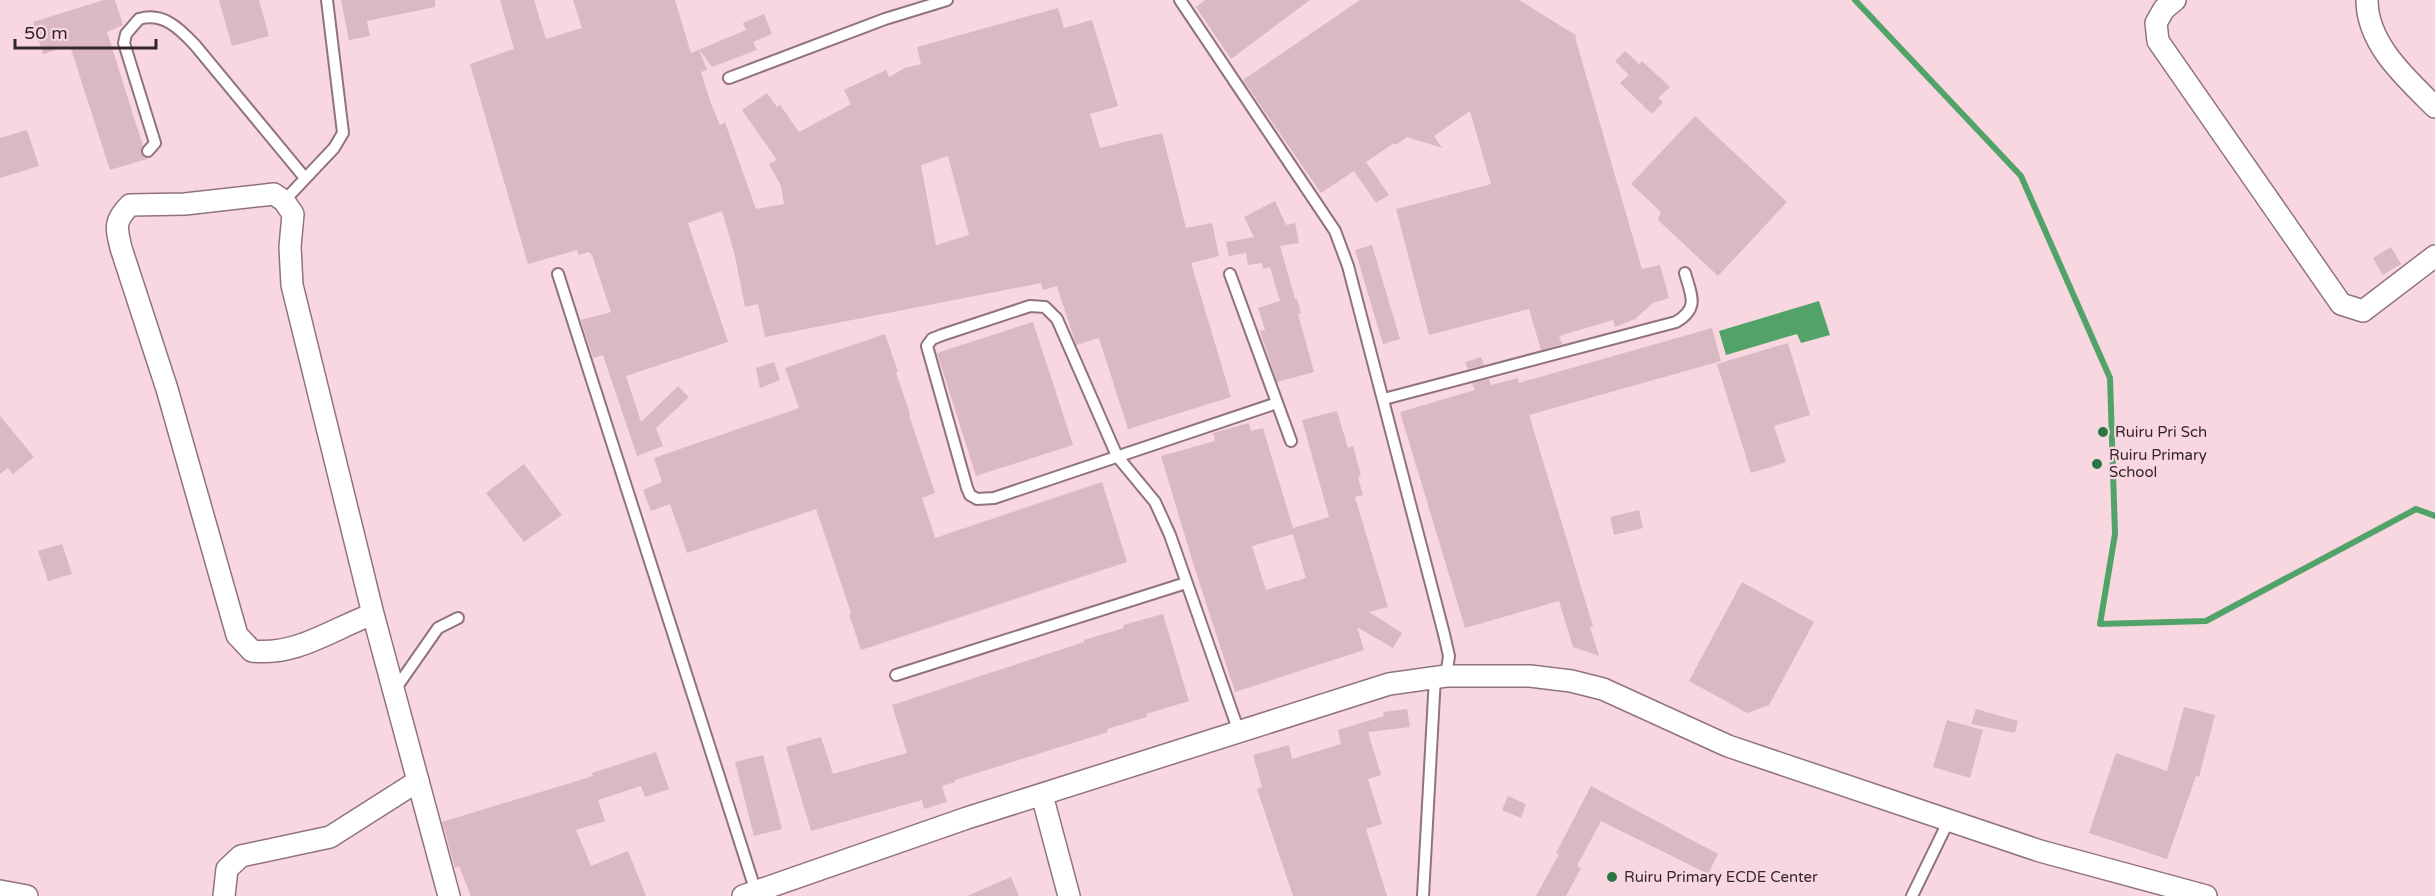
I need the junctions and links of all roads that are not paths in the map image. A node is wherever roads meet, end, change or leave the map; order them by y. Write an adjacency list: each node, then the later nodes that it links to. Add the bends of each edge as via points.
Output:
1 (327, 0): 9 (lane, via 343,133)
2 (947, 0): 6 (lane)
3 (1180, 0): 15 (lane, via 1335,231)
4 (2175, 0): 11 (street, via 2156,23 2158,41 2341,304 2362,311)
5 (2367, 0): 7 (street, via 2378,43)
6 (729, 78)
7 (2435, 107)
8 (148, 151): 9 (lane, via 155,143 124,43 138,19 154,17 177,27 195,45)
9 (306, 178): 10 (lane)
10 (284, 201): 20 (street, via 293,214 292,285); 20 (street, via 274,194 263,194 212,202 130,205 119,215 116,227 237,635 252,651 270,653 306,643)
11 (2435, 256)
12 (1685, 273): 15 (lane, via 1693,302 1687,315 1676,322)
13 (558, 274): 30 (lane)
14 (1230, 274): 16 (lane)
15 (1384, 399): 23 (lane, via 1449,656)
16 (1276, 403): 17 (lane); 18 (lane)
17 (1291, 441)
18 (1117, 456): 18 (lane, via 1002,495 976,499 967,488 927,346 942,335 1030,306 1045,307 1057,319); 19 (lane, via 1155,502)
19 (1186, 583): 22 (lane); 25 (lane)
20 (373, 614): 24 (street)
21 (458, 618): 24 (lane, via 438,628)
22 (896, 675)
23 (1440, 676): 25 (street, via 1389,684); 28 (street, via 1530,676 1603,689 1728,746); 35 (lane)
24 (393, 691): 26 (street)
25 (1239, 732): 27 (street)
26 (418, 781): 32 (street, via 330,837 241,856 227,869); 33 (street)
27 (1042, 795): 30 (street); 34 (street)
28 (1948, 820): 36 (lane); 37 (street, via 2040,851)
29 (0, 891): 31 (street)
30 (750, 894)
31 (27, 896)
32 (224, 896)
33 (449, 896)
34 (1070, 896)
35 (1424, 896)
36 (1912, 896)
37 (2206, 896)

